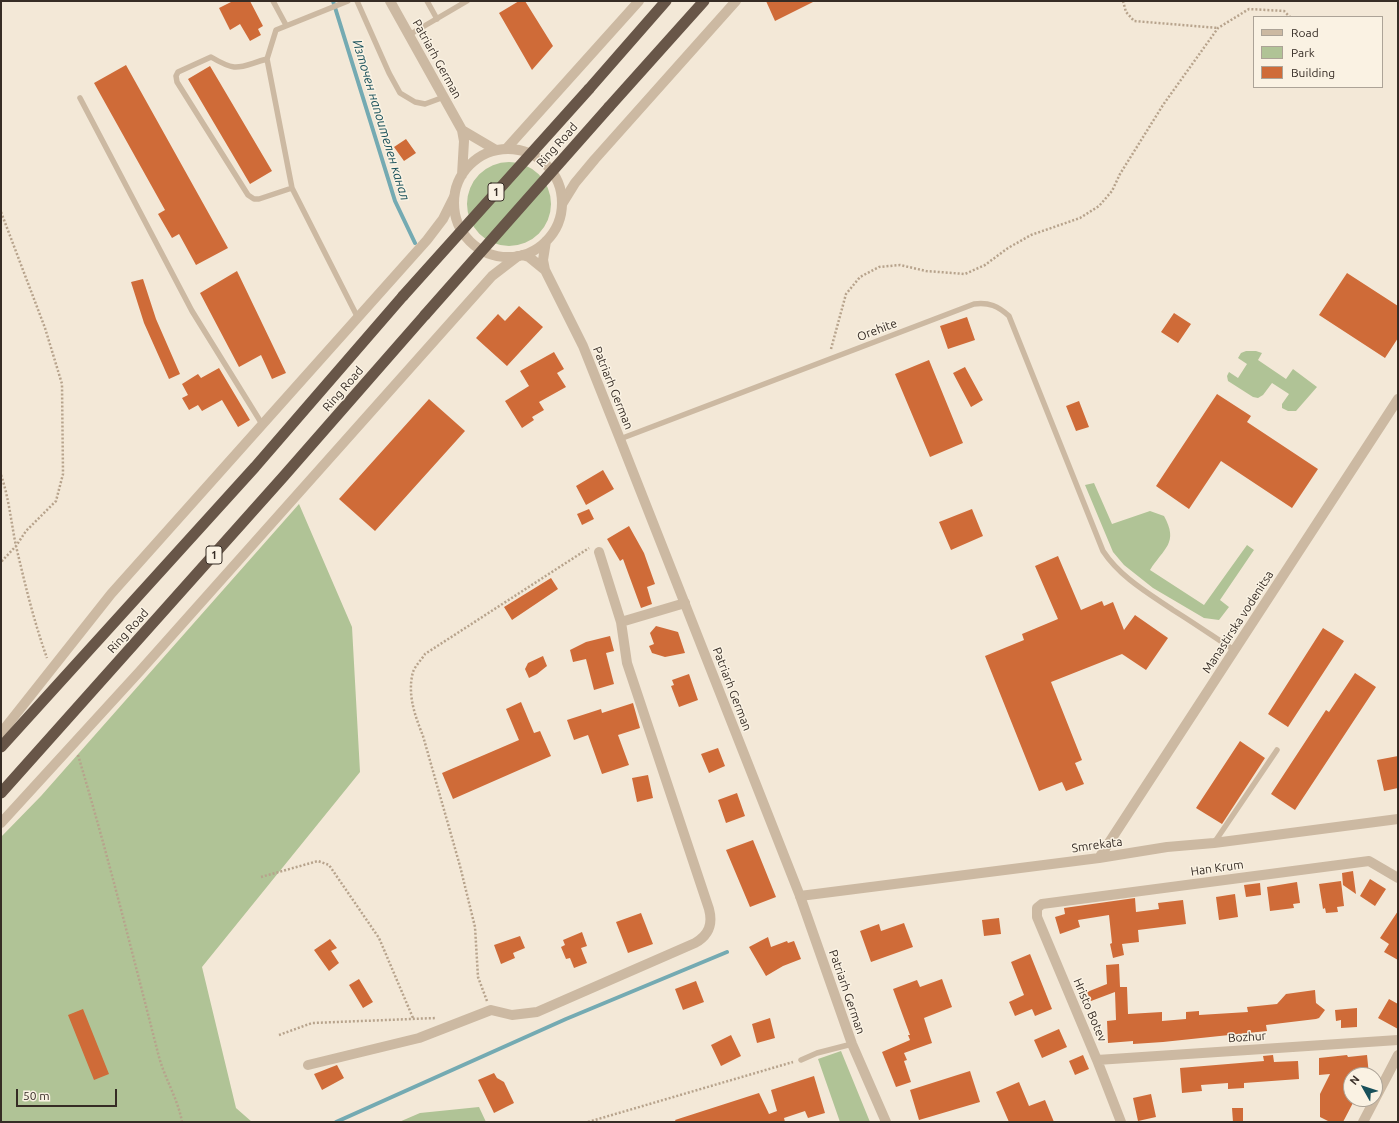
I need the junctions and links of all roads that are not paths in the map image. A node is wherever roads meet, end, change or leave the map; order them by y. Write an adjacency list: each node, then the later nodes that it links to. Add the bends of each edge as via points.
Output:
1 (273, 1): 12 (lane)
2 (357, 1): 15 (lane, via 400,93 424,104)
3 (390, 1): 13 (street, Patriarh German)
4 (427, 1): 11 (lane)
5 (467, 1): 11 (lane)
6 (639, 1): 18 (street)
7 (666, 1): 35 (highway, Ring Road / 1, bridge, via 403,296 255,467)
8 (704, 1): 37 (highway, Ring Road / 1, bridge)
9 (736, 1): 22 (street, via 595,159 571,188)
10 (345, 2): 12 (lane)
11 (437, 19): 13 (lane)
12 (286, 25): 14 (lane, via 276,30)
13 (409, 35): 15 (street, Patriarh German)
14 (267, 59): 20 (lane); 20 (lane, via 235,68 228,67 211,57 178,72 177,82 248,195 259,199)
15 (444, 97): 17 (street, Patriarh German)
16 (80, 98): 28 (lane, via 192,311)
17 (462, 130): 18 (street); 19 (street)
18 (501, 150): 19 (street, via 474,161); 22 (street, via 530,154 543,162 555,177)
19 (462, 175): 21 (street)
20 (292, 188): 26 (lane)
21 (454, 197): 24 (street, via 457,221 470,242 487,253); 26 (street, via 443,219 427,240)
22 (562, 204): 23 (street, via 557,224)
23 (546, 241): 24 (street); 25 (street)
24 (520, 256): 25 (street, via 529,257); 39 (street, via 492,276)
25 (544, 270): 29 (street, Patriarh German, via 583,346)
26 (358, 318): 28 (street)
27 (1398, 399): 33 (street, Manastirska vodenitsa)
28 (262, 424): 34 (street, via 111,594)
29 (620, 439): 31 (street, Patriarh German); 33 (lane, Orehite, via 974,304 994,305 1009,316 1110,561 1151,595)
30 (599, 552): 32 (street)
31 (685, 603): 32 (street); 43 (street, Patriarh German)
32 (621, 622): 50 (street, via 627,663 709,909 711,925 705,936 695,943 536,1012 512,1015 491,1010 419,1038)
33 (1234, 650): 41 (street, Manastirska vodenitsa)
34 (1, 733)
35 (1, 747)
36 (1277, 750): 40 (lane)
37 (1, 793)
38 (1398, 819): 40 (street, Smrekata)
39 (1, 823)
40 (1214, 843): 41 (street, Smrekata, via 1167,847)
41 (1099, 858): 43 (street, Smrekata)
42 (1398, 878): 44 (street, Han Krum, via 1369,861 1042,904)
43 (800, 896): 46 (street, Patriarh German)
44 (1037, 908): 49 (street, Hristo Botev, via 1037,917)
45 (1398, 1040): 49 (street, Bozhur)
46 (852, 1044): 48 (lane); 51 (street, Patriarh German)
47 (1398, 1055): 53 (street)
48 (801, 1060)
49 (1097, 1060): 52 (street, Hristo Botev)
50 (308, 1066)
51 (886, 1122)
52 (1120, 1122)
53 (1363, 1122)

